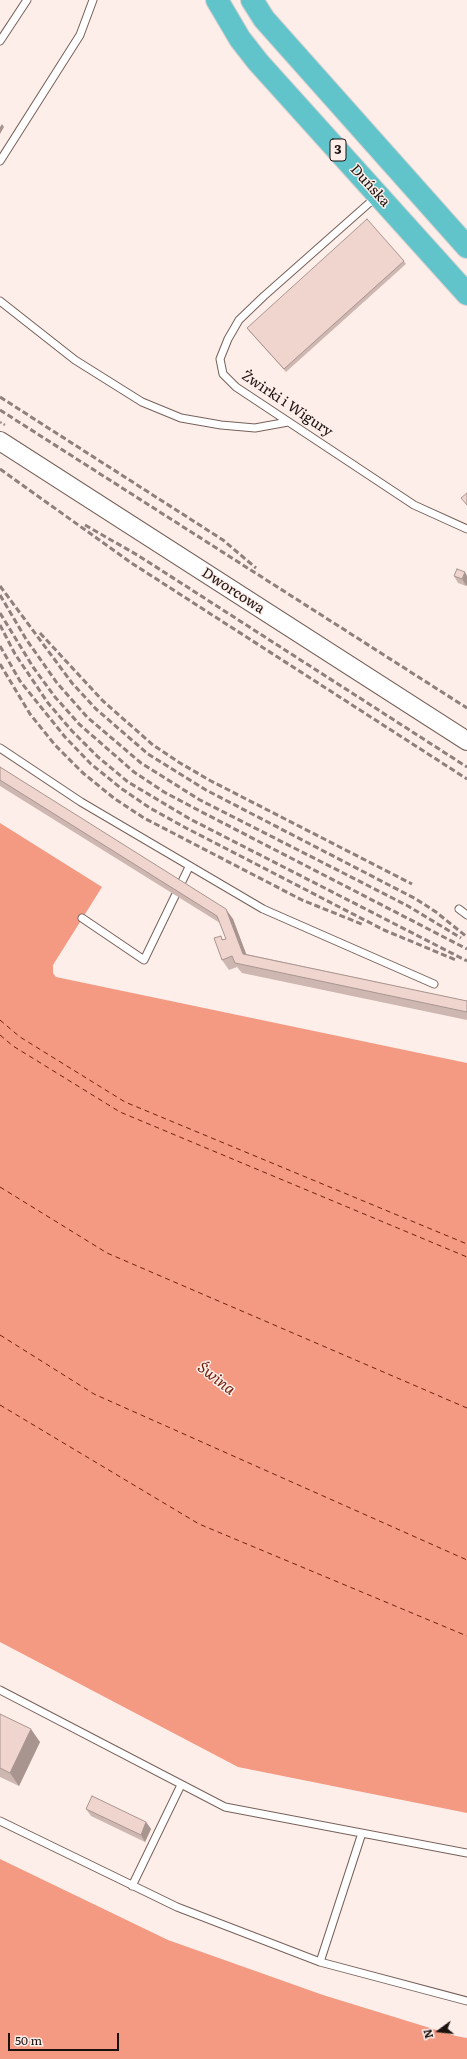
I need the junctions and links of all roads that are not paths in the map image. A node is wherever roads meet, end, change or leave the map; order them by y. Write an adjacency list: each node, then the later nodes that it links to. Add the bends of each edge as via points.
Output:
1 (27, 0): 5 (lane)
2 (93, 0): 6 (lane, via 80,35)
3 (217, 0): 7 (highway, Duńska / 3, via 240,39 258,62)
4 (252, 0): 8 (highway, 3, via 264,19)
5 (0, 41)
6 (0, 161)
7 (378, 195): 9 (highway, Duńska / 3); 11 (lane, Żwirki i Wigury, via 239,320 220,359 223,374 236,387)
8 (467, 247)
9 (467, 294)
10 (0, 301): 11 (lane, via 75,360 142,402 168,413 221,426 256,428)
11 (288, 422): 13 (lane, Żwirki i Wigury, via 414,505)
12 (0, 441): 14 (street, Dworcowa)
13 (467, 529)
14 (467, 741)
15 (0, 742): 16 (lane)
16 (2, 749): 17 (lane, via 81,802)
17 (189, 867): 20 (lane, via 144,960); 21 (lane, via 263,909)
18 (459, 909): 19 (lane)
19 (467, 915)
20 (82, 918)
21 (434, 984)
22 (0, 1690): 23 (lane)
23 (181, 1785): 25 (lane, via 225,1807); 27 (lane)
24 (0, 1822): 27 (lane)
25 (362, 1833): 26 (lane); 28 (lane)
26 (467, 1853)
27 (132, 1886): 28 (lane, via 177,1907)
28 (320, 1962): 29 (lane)
29 (467, 2001)

